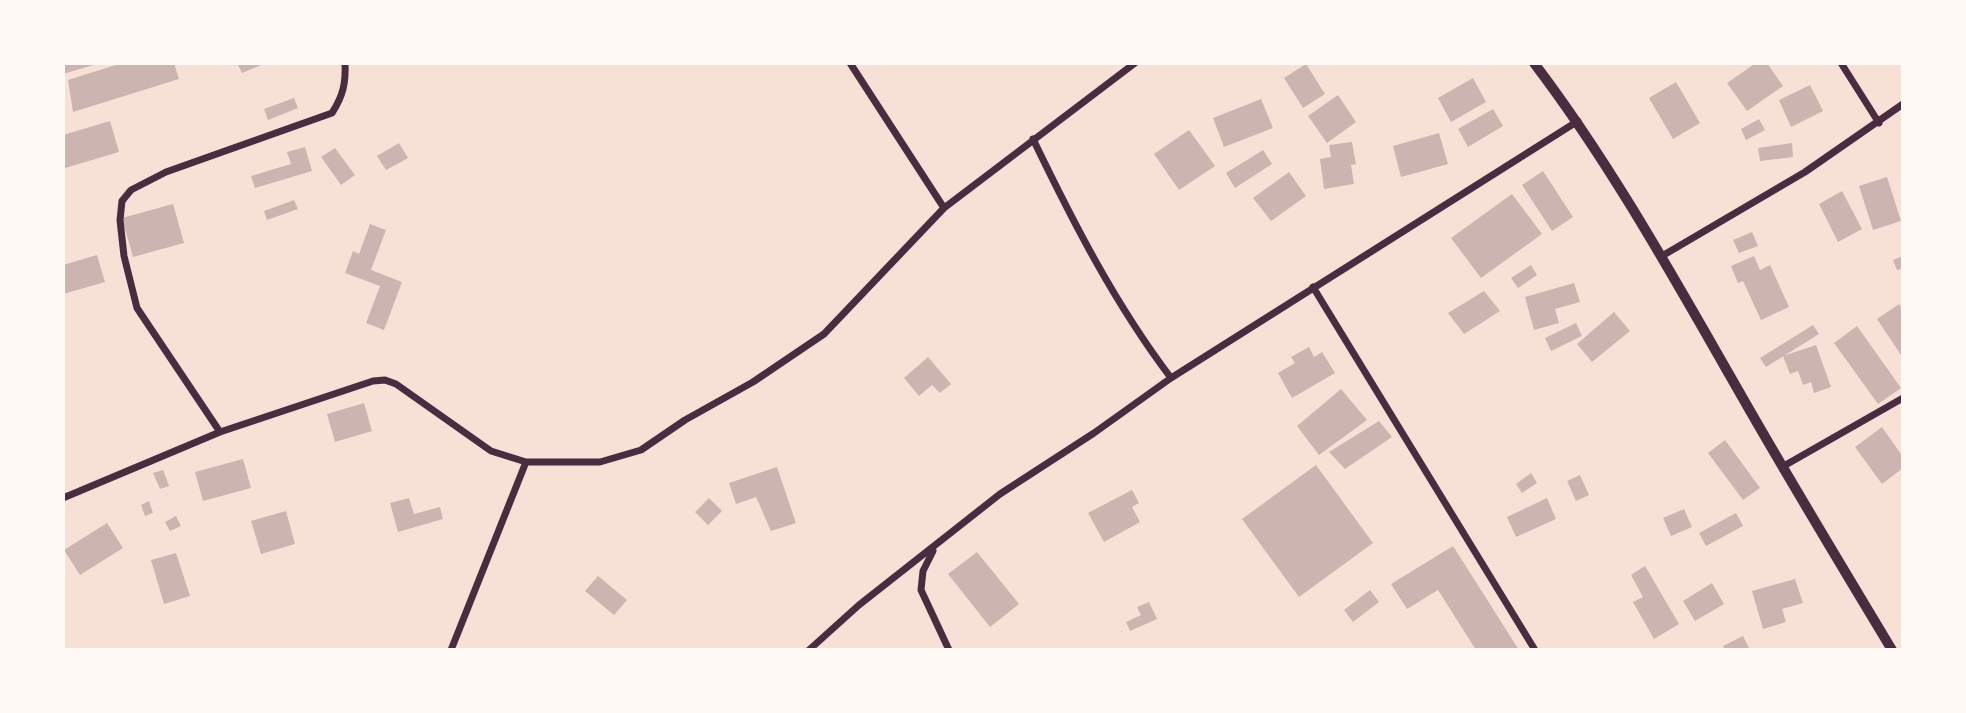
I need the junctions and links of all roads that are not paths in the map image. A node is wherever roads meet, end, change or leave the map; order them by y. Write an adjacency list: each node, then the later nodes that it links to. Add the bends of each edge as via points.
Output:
1 (345, 63): 15 (street, via 342,98 332,113 166,172 131,190 122,201 124,256 137,308)
2 (850, 63): 10 (street)
3 (1135, 63): 9 (street)
4 (1534, 63): 7 (street)
5 (1841, 63): 8 (street)
6 (1903, 104): 8 (street)
7 (1578, 121): 11 (street); 12 (street)
8 (1880, 123): 11 (street)
9 (1033, 139): 10 (street); 13 (street, via 1094,259 1138,335)
10 (944, 208): 16 (street, via 843,317 753,382 641,450 600,462)
11 (1661, 256): 17 (street)
12 (1313, 287): 13 (street); 23 (street)
13 (1171, 378): 19 (street, via 1000,494)
14 (1903, 398): 17 (street)
15 (220, 432): 16 (street, via 386,380 491,451); 18 (street)
16 (526, 462): 20 (street)
17 (1782, 467): 24 (street)
18 (63, 498)
19 (935, 547): 21 (street); 22 (street, via 923,572 921,590)
20 (452, 650)
21 (809, 650)
22 (949, 650)
23 (1535, 650)
24 (1892, 650)

